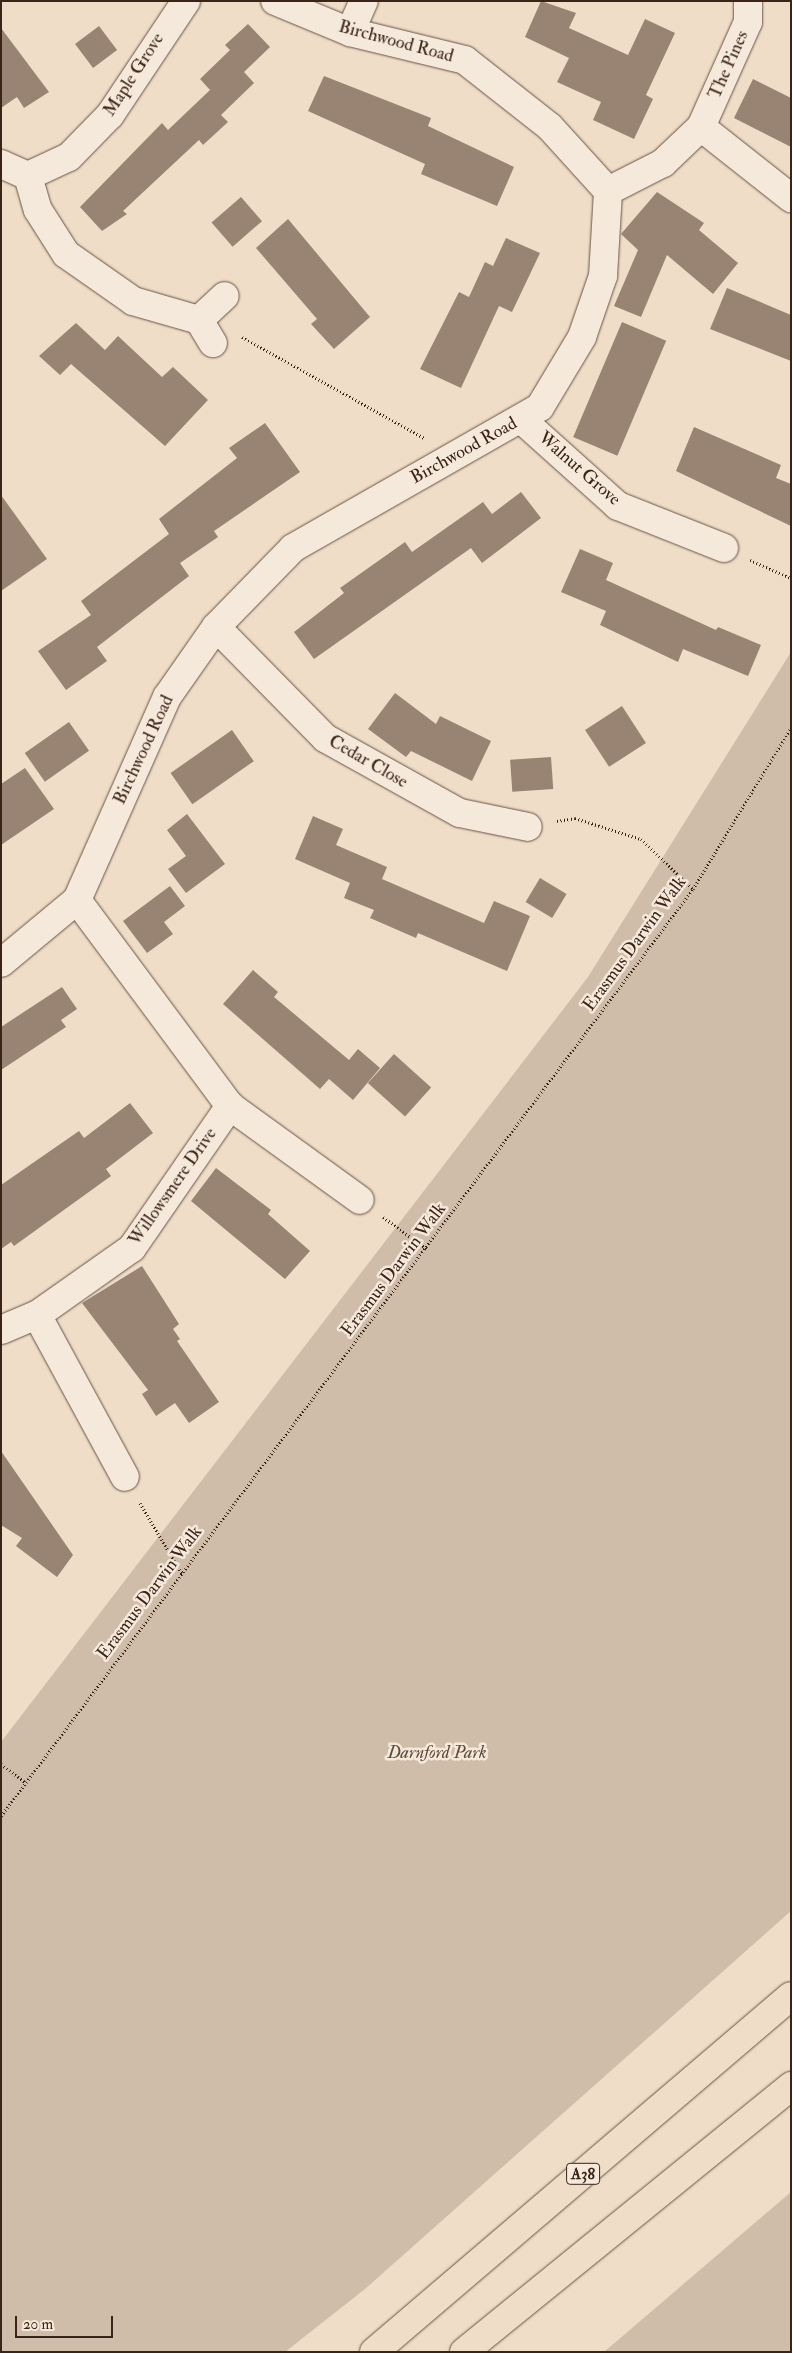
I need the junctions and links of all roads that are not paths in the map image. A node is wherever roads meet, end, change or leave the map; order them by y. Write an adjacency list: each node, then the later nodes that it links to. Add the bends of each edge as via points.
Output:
1 (186, 1): 8 (street, Maple Grove, via 110,115 69,157)
2 (275, 1): 5 (street, Birchwood Road)
3 (364, 1): 5 (street)
4 (748, 1): 6 (street, The Pines, via 748,22)
5 (350, 32): 9 (street, Birchwood Road, via 465,60 550,127)
6 (701, 127): 9 (street, The Pines, via 663,163); 10 (street)
7 (1, 164): 8 (street)
8 (28, 176): 11 (street, via 38,210 66,254 133,301 206,331)
9 (608, 191): 12 (street, Birchwood Road, via 603,276 582,337 540,407)
10 (791, 198)
11 (225, 296)
12 (521, 418): 13 (street, Walnut Grove, via 618,506); 14 (street, Birchwood Road, via 293,548)
13 (724, 548)
14 (216, 627): 15 (street, Cedar Close, via 325,738 460,813); 16 (street, Birchwood Road, via 167,696)
15 (528, 827)
16 (77, 900): 17 (street, Birchwood Road); 18 (street)
17 (1, 963)
18 (230, 1106): 19 (street); 20 (street, Willowsmere Drive, via 132,1248)
19 (360, 1200)
20 (37, 1314): 21 (street, Willowsmere Drive); 22 (street)
21 (1, 1330)
22 (125, 1478)
23 (791, 1996): 25 (highway, A38)
24 (791, 2086): 26 (highway)
25 (374, 2352)
26 (464, 2352)

